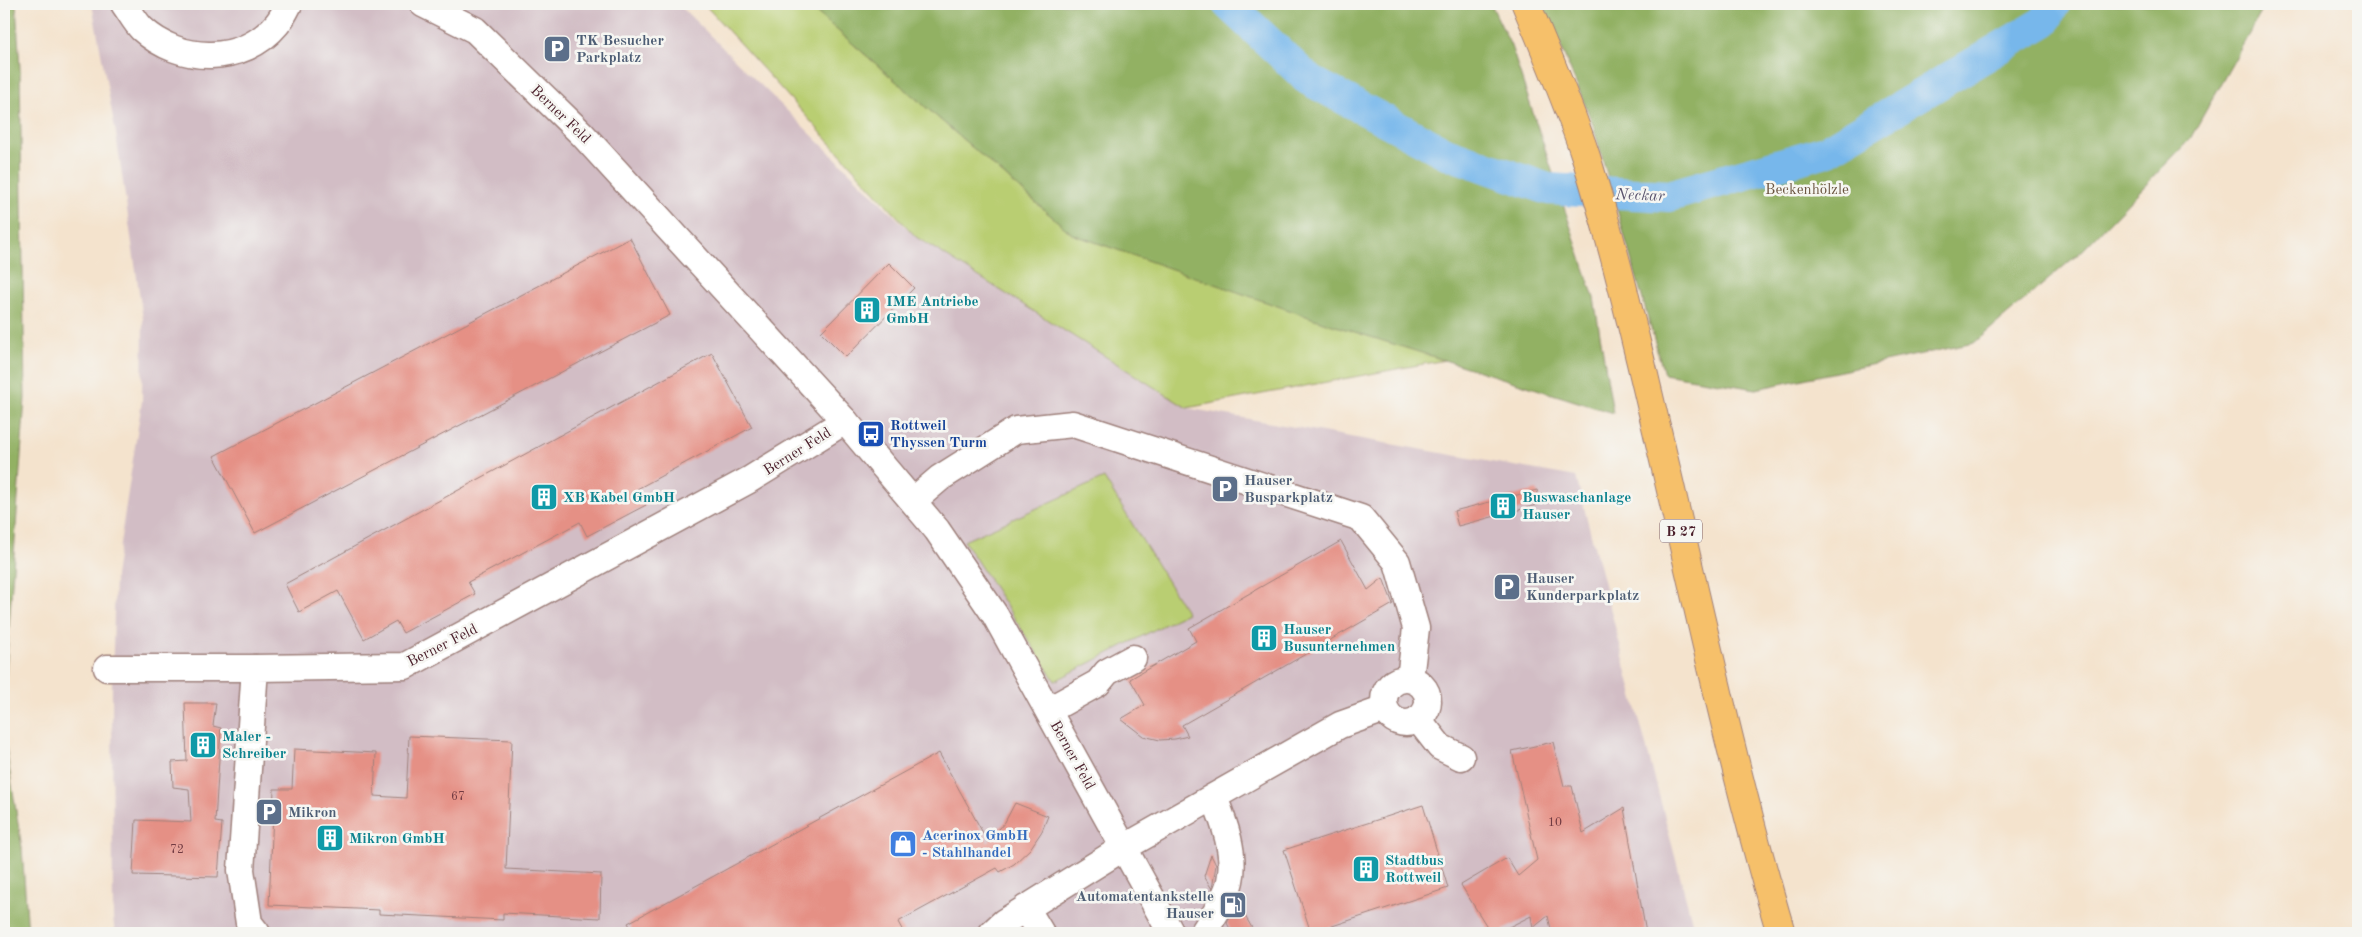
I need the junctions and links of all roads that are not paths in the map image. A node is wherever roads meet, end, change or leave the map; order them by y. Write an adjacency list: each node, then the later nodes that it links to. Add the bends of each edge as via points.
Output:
1 (124, 4): 2 (street, via 141,28 166,46 195,56 226,54 254,44 277,24)
2 (290, 4)
3 (423, 4): 5 (street, Berner Feld, via 475,30 582,134)
4 (1526, 4): 23 (main road, B 27, via 1585,155 1606,225 1754,841)
5 (845, 421): 6 (street, Berner Feld); 9 (street, Berner Feld, via 749,480 405,666)
6 (913, 501): 10 (street, via 940,478 1016,430 1073,424 1361,518 1397,562 1416,628); 12 (street, Berner Feld, via 937,530 994,614)
7 (1132, 658): 12 (street, via 1108,672 1098,683)
8 (107, 668): 9 (street, Berner Feld)
9 (254, 668): 18 (street, via 241,870 250,923)
10 (1410, 679): 11 (street, via 1403,678 1391,684 1384,696); 13 (street, via 1422,686 1428,700)
11 (1385, 709): 13 (street, via 1399,722); 15 (street, via 1340,725)
12 (1048, 710): 16 (street, Berner Feld)
13 (1418, 719): 14 (street, via 1440,747)
14 (1461, 757)
15 (1214, 797): 16 (street); 22 (street, via 1232,855 1230,882)
16 (1123, 848): 17 (street); 21 (street, Berner Feld)
17 (1026, 908): 19 (street); 20 (street)
18 (257, 933)
19 (992, 933)
20 (1041, 933)
21 (1171, 933)
22 (1203, 933)
23 (1781, 933)

